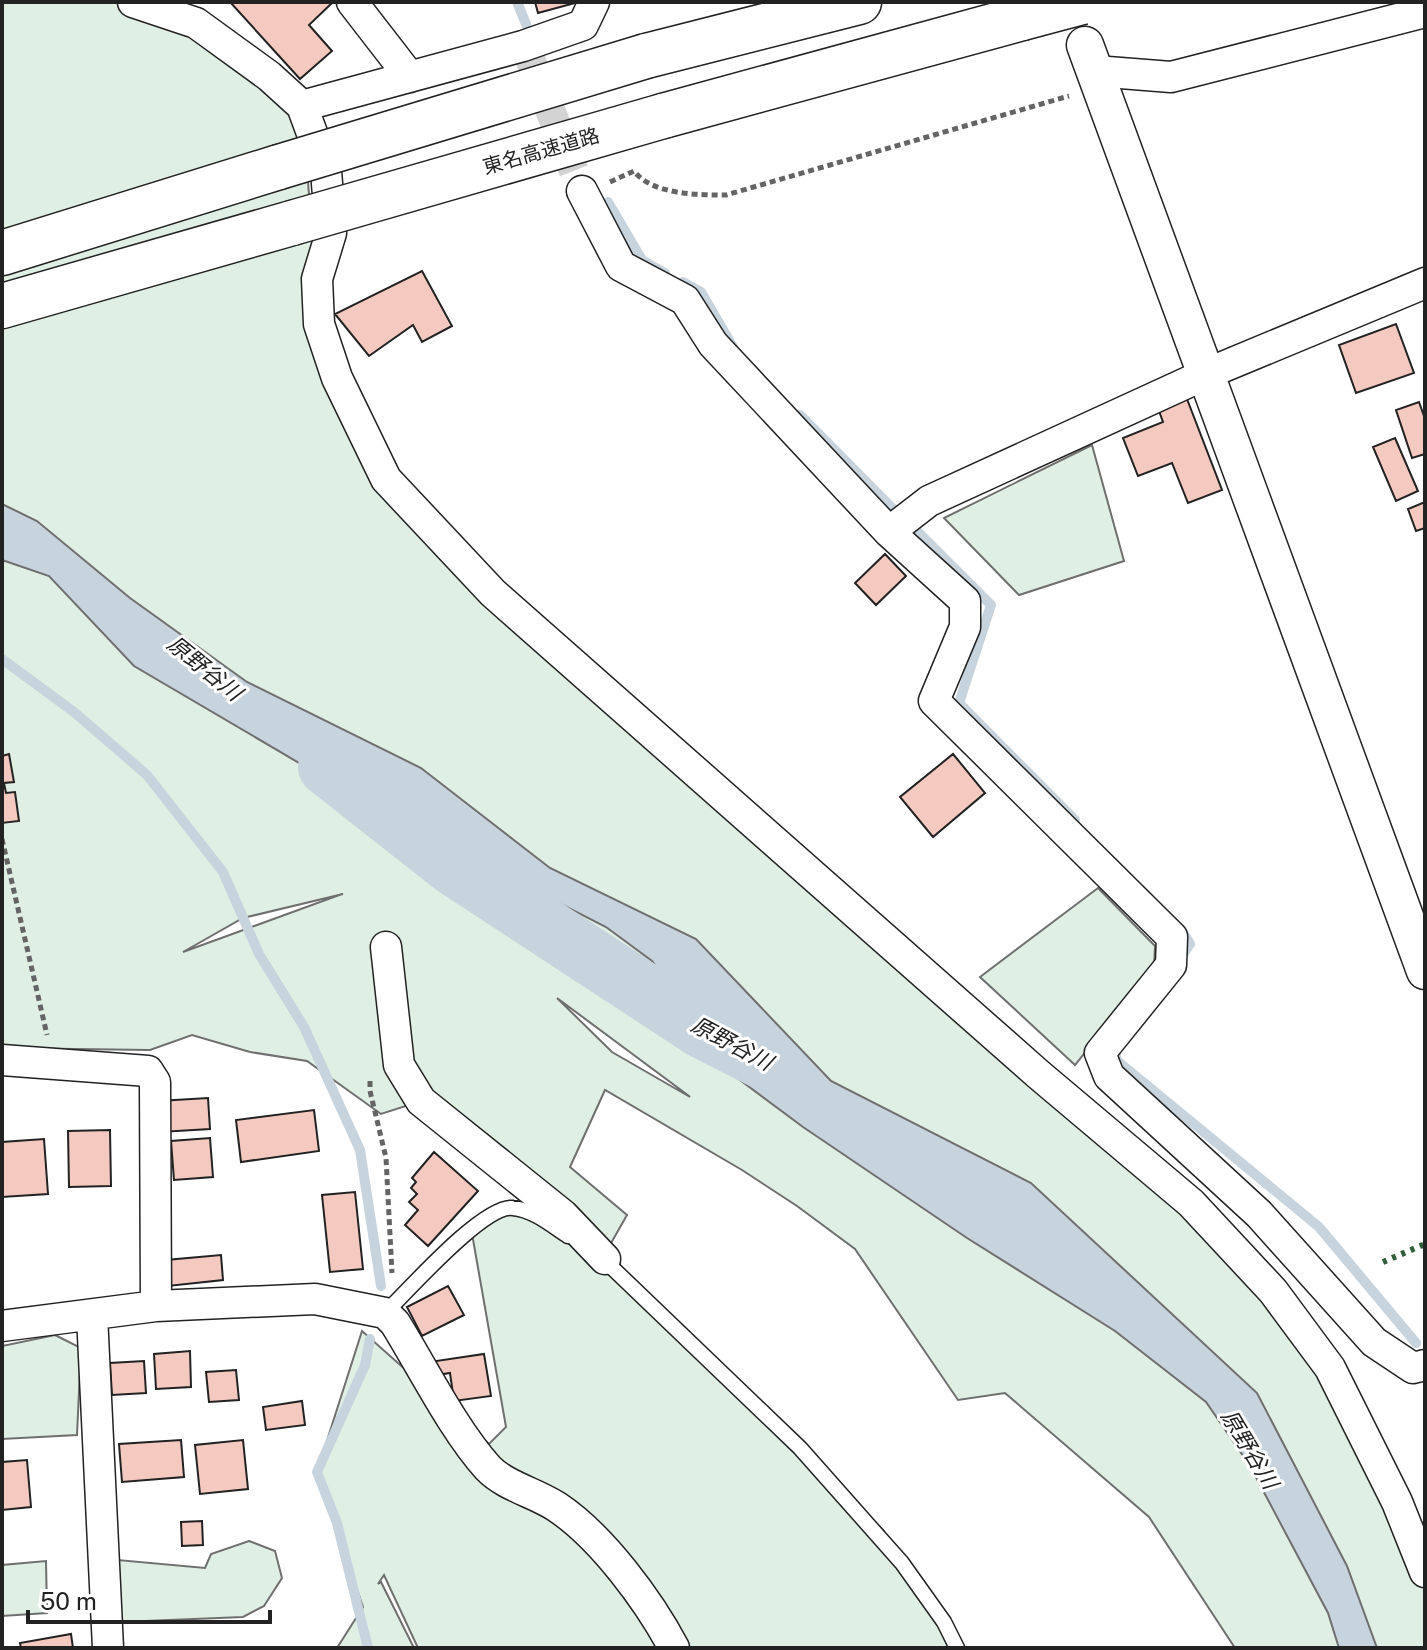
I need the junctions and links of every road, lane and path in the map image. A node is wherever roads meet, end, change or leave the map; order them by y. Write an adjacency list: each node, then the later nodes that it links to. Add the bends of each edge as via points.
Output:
1 (133, 2): 9 (street, via 196,23)
2 (352, 2): 8 (street)
3 (594, 2): 8 (street, via 583,25 527,53)
4 (859, 2): 11 (highway, bridge, via 646,56)
5 (1082, 2): 13 (highway, 東名高速道路, bridge)
6 (1425, 12): 7 (street, via 1171,77)
7 (1094, 67): 10 (path, via 726,195 661,188 634,171); 14 (street)
8 (410, 77): 9 (street)
9 (302, 106): 28 (street, via 326,171 331,233 317,279 319,324 337,378 386,479 493,593 1191,1203 1273,1291 1330,1368 1397,1502)
10 (582, 193): 15 (street, via 621,266 685,300 713,344)
11 (2, 253)
12 (1425, 283): 14 (street)
13 (2, 306)
14 (1206, 374): 15 (street, via 929,501); 18 (street)
15 (889, 532): 27 (street, via 965,601 965,627 934,701 1172,937 1171,965 1100,1053 1109,1076 1259,1214 1374,1342 1413,1368)
16 (2, 839): 20 (path)
17 (386, 947): 22 (street, via 399,1065 421,1101 563,1215)
18 (1425, 971)
19 (2, 1060): 20 (street)
20 (53, 1064): 23 (street, via 148,1071 155,1082)
21 (371, 1075): 24 (path, via 387,1172 393,1276)
22 (605, 1259): 24 (lane, via 533,1213 510,1207 479,1221); 31 (lane, via 800,1448 902,1563)
23 (156, 1306): 24 (street, via 315,1299); 25 (street)
24 (385, 1313): 30 (street, via 488,1468 559,1508 602,1547 657,1615)
25 (92, 1315): 26 (street); 29 (street)
26 (2, 1326)
27 (1425, 1365)
28 (1425, 1572)
29 (108, 1648)
30 (674, 1648)
31 (957, 1648)

